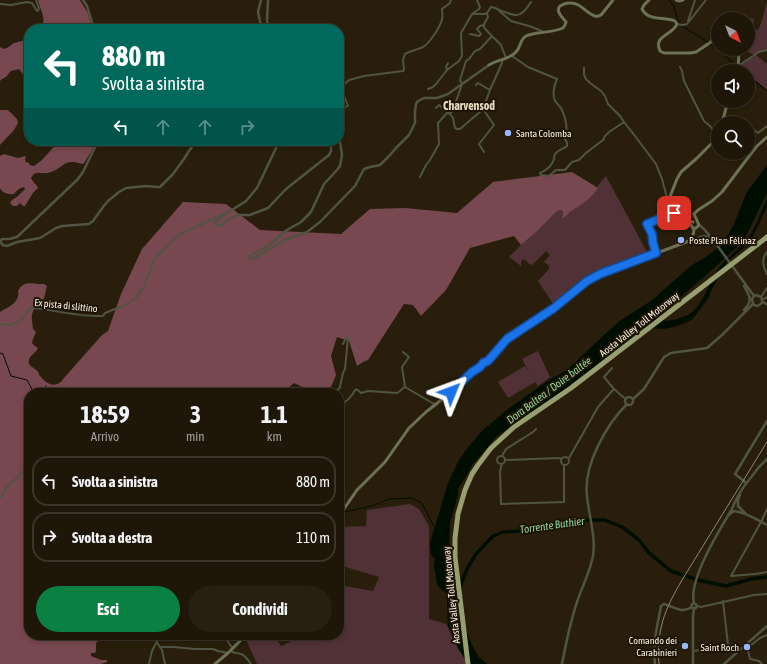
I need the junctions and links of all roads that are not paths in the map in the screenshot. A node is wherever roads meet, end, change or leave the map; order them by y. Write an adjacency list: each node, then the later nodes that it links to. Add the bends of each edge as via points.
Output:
1 (36, 0): 14 (street, via 38,11 32,3 27,2)
2 (83, 0): 18 (street)
3 (261, 0): 19 (street, via 258,12)
4 (268, 0): 20 (street)
5 (451, 0): 38 (street, via 442,9 442,19 431,40 405,54 403,71 349,80)
6 (477, 0): 17 (street, via 480,7)
7 (613, 0): 24 (main road, via 598,16 594,16 576,3 562,4 558,10 566,22 565,26)
8 (649, 0): 21 (main road, via 642,9 644,12 657,19 672,19)
9 (676, 0): 10 (main road)
10 (683, 0)
11 (695, 0): 22 (street)
12 (706, 0): 22 (street)
13 (531, 2): 15 (street, via 517,15)
14 (0, 4)
15 (498, 8): 16 (street, via 491,7); 24 (street, via 511,21)
16 (487, 13): 17 (street); 23 (street, via 488,18)
17 (472, 14): 37 (street, via 461,33 462,56)
18 (92, 24)
19 (261, 24)
20 (267, 24)
21 (677, 24): 22 (street); 27 (main road, via 660,38 660,51 696,52)
22 (687, 24)
23 (483, 25): 25 (street, via 477,29 481,34 479,36); 26 (street)
24 (542, 32): 29 (main road, via 524,37)
25 (470, 34)
26 (492, 36): 30 (street, via 501,45); 39 (street, via 466,61 460,80)
27 (711, 42)
28 (767, 50): 33 (street, via 759,52)
29 (512, 56): 30 (main road); 48 (street, via 557,79 554,95 564,115 567,146 554,155 551,164 540,173 541,175 549,176 556,170 565,170)
30 (506, 59): 31 (main road)
31 (502, 60): 34 (main road); 42 (street)
32 (448, 63): 37 (street)
33 (742, 64)
34 (489, 65): 39 (street)
35 (680, 67): 50 (street, via 684,81 704,121)
36 (584, 68): 48 (street, via 586,79 603,94)
37 (448, 70): 41 (street)
38 (344, 84)
39 (462, 84): 47 (street); 58 (street, via 444,96 426,97 418,101 415,123 407,137 380,165 364,169 352,189 323,219 307,232 285,240 253,259 248,258 266,248 311,212 324,184 340,166)
40 (476, 85): 42 (street, via 478,83)
41 (428, 89)
42 (490, 90): 46 (street)
43 (344, 97): 44 (street, via 348,106)
44 (344, 107)
45 (436, 108): 47 (street, via 439,105)
46 (483, 109): 47 (street, via 459,130 455,128); 59 (street, via 494,125 479,144)
47 (450, 114): 60 (street, via 447,113 438,123 439,144)
48 (624, 122): 62 (street, via 656,164)
49 (767, 126): 51 (street, via 758,133)
50 (711, 127)
51 (755, 131)
52 (767, 137): 65 (main road, via 757,146 722,192 694,214)
53 (711, 143): 61 (main road, via 681,172)
54 (96, 146): 55 (street, via 78,179 17,237 2,239 2,245 40,238 62,226 91,223 119,191 146,186 160,187 170,178)
55 (193, 146)
56 (277, 146): 63 (street, via 257,188 246,201)
57 (331, 146): 63 (street, via 329,155 286,189 268,208 250,215 238,215 221,226 216,225 215,222)
58 (341, 146)
59 (484, 152)
60 (420, 177)
61 (671, 193): 62 (main road); 64 (main road, via 671,202)
62 (669, 199): 64 (main road, via 669,204)
63 (234, 208): 83 (street, Ex pista di slittino, via 179,235 155,258 144,287 136,298 103,316 31,307 19,322 10,325)
64 (676, 212): 65 (main road); 73 (street, via 647,224)
65 (695, 225): 67 (street, via 704,230); 68 (main road); 70 (main road, via 694,234); 71 (street, via 704,229)
66 (767, 237): 84 (highway, Aosta Valley Toll Motorway)
67 (710, 238): 68 (street, via 704,236); 71 (street)
68 (693, 239): 70 (street)
69 (767, 240): 84 (highway, Aosta Valley Toll Motorway)
70 (689, 241): 73 (main road)
71 (716, 245): 75 (street)
72 (767, 252): 74 (street, via 763,261)
73 (656, 253): 94 (main road, via 587,281 544,315 511,335 488,361)
74 (767, 274)
75 (743, 282): 77 (street); 82 (street, via 750,299)
76 (767, 288): 79 (street)
77 (754, 296): 79 (street); 80 (street)
78 (767, 297): 79 (street)
79 (761, 298): 80 (street, via 758,306); 81 (street)
80 (753, 304): 82 (street)
81 (767, 304)
82 (741, 316): 92 (street, via 708,348 671,352 664,357 644,389)
83 (0, 324)
84 (633, 342): 137 (highway, Aosta Valley Toll Motorway, via 573,390 501,442 476,472 459,522 457,543); 137 (highway, Aosta Valley Toll Motorway, via 514,427 491,448 472,474 458,514 455,538 455,557)
85 (343, 344): 89 (street, via 347,337 346,364)
86 (404, 352): 88 (street, via 409,357 402,367)
87 (612, 368): 90 (street, via 604,377)
88 (405, 387): 93 (street, via 397,393 361,393 356,390); 94 (street)
89 (340, 388)
90 (614, 389): 91 (street); 99 (street, via 598,407)
91 (626, 399): 92 (street); 95 (street)
92 (632, 399): 95 (street, via 632,404)
93 (344, 402)
94 (434, 404): 110 (main road, via 409,428 385,462 362,484)
95 (627, 404): 138 (street, via 613,420 590,467 586,490 594,544 592,558 570,622)
96 (767, 421): 107 (street, via 735,474)
97 (536, 429): 98 (street, via 506,449)
98 (502, 456): 102 (street); 103 (street, via 497,460)
99 (569, 458): 100 (street); 104 (street, via 569,464)
100 (562, 459): 102 (street); 104 (street)
101 (767, 459): 106 (street)
102 (505, 460): 103 (street)
103 (502, 464): 104 (street, via 501,504 564,502)
104 (564, 465)
105 (24, 471): 108 (street)
106 (753, 475): 107 (street); 109 (street)
107 (746, 482): 109 (street); 111 (street, via 737,498)
108 (0, 497)
109 (738, 499): 111 (street)
110 (345, 507)
111 (736, 508): 113 (street); 118 (street, via 726,518 699,572 694,589)
112 (767, 509): 113 (street)
113 (761, 522): 114 (street); 115 (street, via 731,576)
114 (767, 525)
115 (767, 572)
116 (767, 594): 117 (street)
117 (723, 601): 118 (street); 127 (street)
118 (694, 607): 119 (street); 120 (street)
119 (686, 610): 120 (street); 139 (street, via 664,604 661,606 654,651)
120 (693, 616): 131 (street)
121 (767, 626): 126 (street)
122 (767, 636): 128 (street)
123 (227, 640): 130 (street)
124 (241, 640): 130 (main road)
125 (156, 641): 129 (street); 133 (street)
126 (748, 642): 128 (street); 132 (street)
127 (728, 645): 131 (street); 132 (street)
128 (750, 646): 142 (street, via 750,659)
129 (160, 648): 130 (street); 134 (street)
130 (231, 651): 135 (main road); 136 (street, via 244,655)
131 (693, 651): 140 (street)
132 (738, 651): 141 (street)
133 (149, 664)
134 (165, 664)
135 (215, 664)
136 (251, 664)
137 (469, 664)
138 (562, 664)
139 (655, 664)
140 (693, 664)
141 (724, 664)
142 (762, 664)

